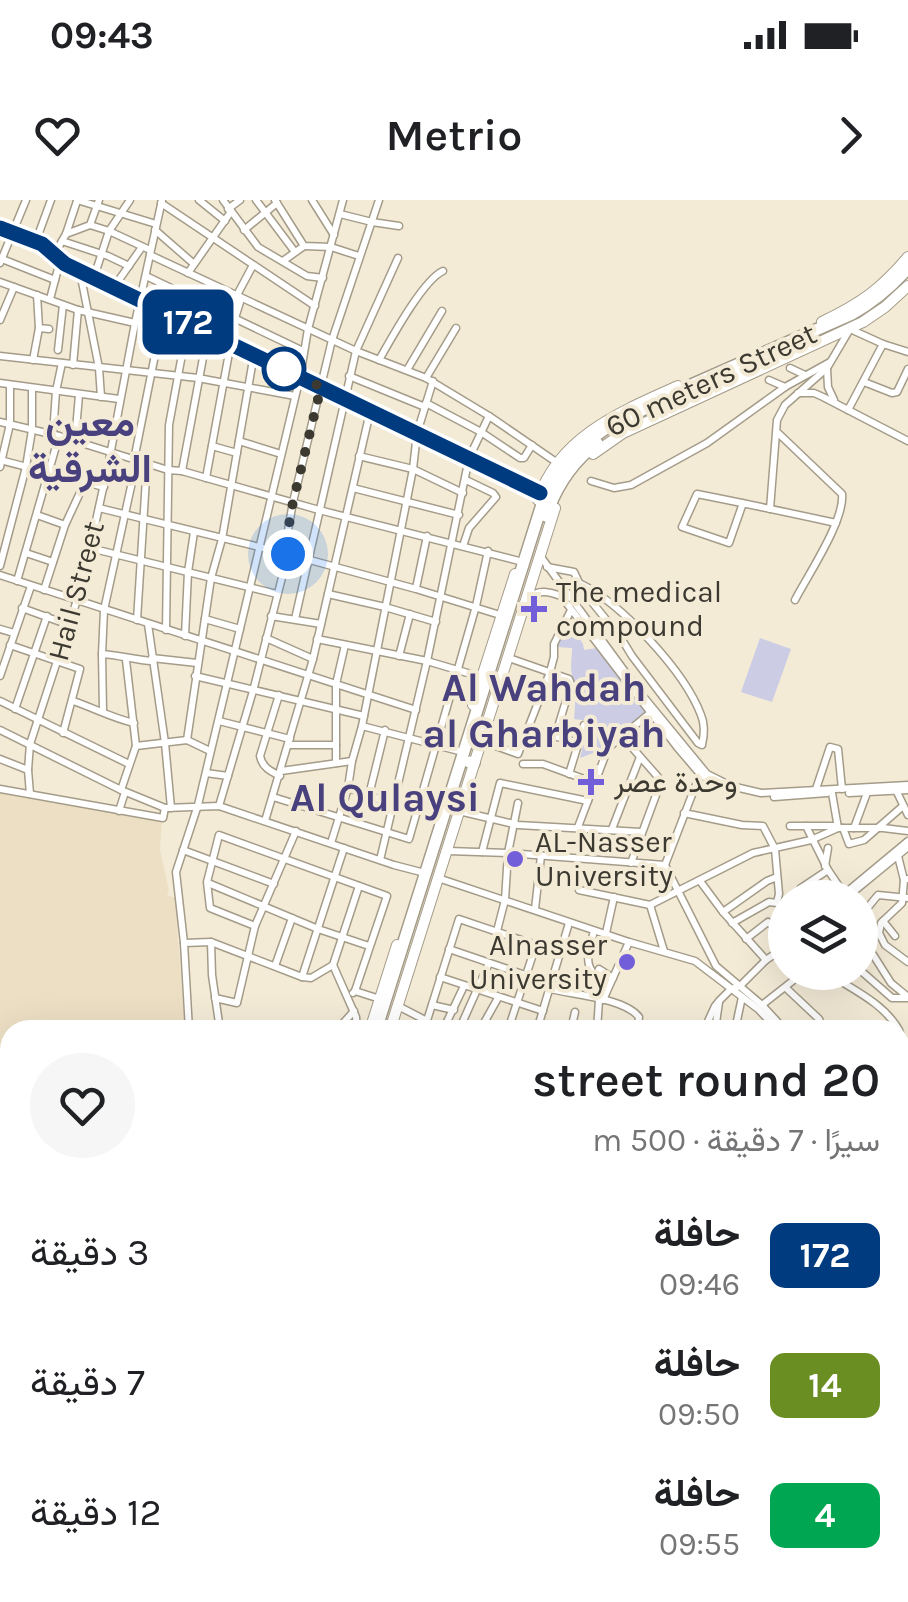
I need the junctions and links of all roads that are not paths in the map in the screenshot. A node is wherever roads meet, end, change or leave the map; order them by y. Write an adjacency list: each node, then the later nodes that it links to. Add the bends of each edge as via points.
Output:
1 (26, 200): 28 (street)
2 (50, 200): 33 (street)
3 (77, 200): 14 (street); 31 (street)
4 (130, 200): 17 (street)
5 (199, 200): 19 (street)
6 (223, 200): 15 (street)
7 (240, 200): 15 (street)
8 (256, 200): 16 (street)
9 (343, 200): 18 (street)
10 (378, 200): 20 (street)
11 (276, 201): 16 (street); 22 (street)
12 (313, 201): 30 (street)
13 (162, 202): 25 (street, Hail Street); 32 (street)
14 (97, 203): 17 (street); 21 (street)
15 (229, 211): 19 (street); 27 (street)
16 (264, 212): 27 (street); 29 (street)
17 (121, 214): 25 (street); 26 (street)
18 (340, 214): 20 (street); 30 (street)
19 (224, 221): 32 (street)
20 (372, 222): 23 (street); 39 (street)
21 (90, 224): 26 (street); 31 (street)
22 (290, 224): 29 (street); 34 (street)
23 (399, 226)
24 (0, 228): 28 (street)
25 (155, 228): 36 (street, Hail Street); 45 (street)
26 (109, 230): 36 (street); 38 (street)
27 (244, 230): 44 (street)
28 (14, 233): 33 (street); 43 (street)
29 (281, 233): 37 (street)
30 (334, 235): 35 (street)
31 (64, 237): 38 (street); 40 (street)
32 (212, 238): 45 (street); 46 (street)
33 (36, 242): 40 (street)
34 (304, 246): 35 (street); 37 (street)
35 (331, 247): 39 (street); 54 (street)
36 (147, 251): 47 (street); 51 (street); 52 (street, Hail Street)
37 (295, 252): 44 (street)
38 (101, 254): 47 (street); 53 (street)
39 (359, 256): 84 (street)
40 (57, 258): 49 (street); 56 (street)
41 (398, 258): 90 (street)
42 (908, 258): 65 (main road, 60 meters Street)
43 (1, 261): 56 (street)
44 (283, 261): 54 (street)
45 (194, 264): 51 (street)
46 (253, 265): 62 (street); 67 (street)
47 (129, 266): 59 (street)
48 (908, 268): 65 (highway, 60 meters Street)
49 (80, 271): 53 (street); 70 (street)
50 (443, 271): 95 (street)
51 (188, 273): 62 (street)
52 (146, 276): 64 (street, Hail Street); 72 (street)
53 (94, 277): 59 (street)
54 (323, 278): 67 (street)
55 (908, 278): 77 (highway, 60 meters Street)
56 (55, 280): 63 (street)
57 (0, 282): 58 (street)
58 (14, 287): 61 (street); 73 (street)
59 (114, 287): 64 (street)
60 (906, 289): 76 (main road, 60 meters Street)
61 (37, 295): 63 (street); 94 (street, via 44,328)
62 (239, 298): 72 (street); 78 (street)
63 (50, 299): 66 (street)
64 (140, 299): 69 (street); 74 (street, Hail Street)
65 (868, 301): 89 (main road, 60 meters Street); 97 (highway, 60 meters Street)
66 (64, 305): 68 (street); 87 (street)
67 (315, 306): 78 (street)
68 (78, 310): 70 (street); 98 (street)
69 (164, 310): 75 (street); 105 (street)
70 (88, 311): 74 (street); 100 (street)
71 (442, 311): 104 (street)
72 (236, 318): 83 (street); 88 (street)
73 (0, 320)
74 (135, 322): 103 (street, Hail Street)
75 (188, 322): 80 (street); 107 (street)
76 (863, 322): 77 (main road, 60 meters Street); 81 (street)
77 (848, 326): 81 (street); 82 (main road, 60 meters Street); 86 (street); 97 (highway, 60 meters Street)
78 (308, 328): 84 (street); 88 (street)
79 (456, 328): 112 (street)
80 (208, 332): 83 (street); 111 (street)
81 (865, 336): 85 (street)
82 (829, 338): 86 (street); 106 (main road, 60 meters Street)
83 (227, 340): 92 (street); 113 (street)
84 (332, 340): 90 (street); 118 (street)
85 (883, 344): 91 (street); 114 (street)
86 (839, 348): 99 (street)
87 (58, 350)
88 (303, 350): 110 (street)
89 (758, 350): 97 (highway); 121 (main road, 60 meters Street)
90 (356, 351): 95 (street); 108 (street)
91 (908, 352)
92 (254, 354): 110 (street); 117 (street)
93 (0, 356): 94 (street)
94 (33, 360): 96 (street)
95 (379, 360): 104 (street)
96 (62, 364): 98 (street); 122 (street)
97 (749, 364): 106 (highway); 121 (highway, 60 meters Street)
98 (73, 365): 100 (street)
99 (829, 365): 109 (street); 123 (street); 129 (street, via 828,387)
100 (99, 368): 103 (street); 126 (street)
101 (790, 368): 109 (street)
102 (908, 369): 114 (street, via 898,392)
103 (126, 370): 105 (street); 127 (street, Hail Street)
104 (407, 370): 112 (street)
105 (151, 372): 107 (street); 153 (street)
106 (769, 373): 119 (street); 131 (main road, 60 meters Street)
107 (176, 376): 111 (street); 159 (street)
108 (349, 376): 128 (street); 130 (street)
109 (806, 376): 119 (street)
110 (300, 377): 118 (street); 125 (street)
111 (198, 378): 113 (street); 160 (street)
112 (430, 380): 130 (street); 134 (street)
113 (223, 382): 117 (street); 147 (street)
114 (864, 382): 132 (street)
115 (0, 383): 116 (street)
116 (10, 385): 120 (street); 137 (street)
117 (248, 387): 125 (street); 143 (street)
118 (321, 387): 128 (street); 174 (street)
119 (785, 387): 165 (street, via 708,443 631,485)
120 (32, 388): 122 (street); 138 (street)
121 (686, 389): 131 (highway); 135 (highway, 60 meters Street); 200 (highway, 60 meters Street, via 574,464 552,498)
122 (56, 392): 124 (street); 142 (street)
123 (797, 393): 129 (street); 140 (street)
124 (79, 395): 126 (street); 144 (street)
125 (295, 396): 150 (street)
126 (101, 397): 127 (street)
127 (120, 399): 148 (street, Hail Street)
128 (344, 399): 133 (street); 178 (street)
129 (839, 404): 132 (street)
130 (426, 405): 139 (street); 141 (street)
131 (683, 405): 200 (main road, 60 meters Street, via 586,458 558,500)
132 (848, 410): 145 (street)
133 (370, 412): 141 (street); 151 (street)
134 (489, 416): 139 (street); 146 (street)
135 (622, 417): 156 (main road, 60 meters Street, via 592,429); 188 (highway, 60 meters Street, via 561,466)
136 (0, 422): 137 (street)
137 (10, 424): 138 (street); 154 (street)
138 (32, 430): 142 (street); 157 (street)
139 (481, 432): 146 (street, via 520,458); 152 (street)
140 (776, 432): 177 (street); 184 (street, via 842,494)
141 (417, 434): 152 (street); 158 (street)
142 (56, 436): 144 (street); 161 (street)
143 (239, 440): 149 (street); 150 (street)
144 (75, 441): 148 (street)
145 (908, 441)
146 (532, 445): 156 (street)
147 (212, 446): 149 (street); 162 (street)
148 (111, 451): 153 (street); 168 (street, Hail Street)
149 (237, 453): 167 (street)
150 (281, 454): 172 (street)
151 (359, 456): 158 (street); 169 (street)
152 (470, 458): 163 (street); 171 (street)
153 (134, 460): 155 (street)
154 (1, 462): 157 (street)
155 (147, 462): 159 (street); 183 (street)
156 (556, 462): 171 (main road, 60 meters Street)
157 (26, 467): 161 (street); 205 (street)
158 (412, 468): 170 (street); 173 (street)
159 (168, 470): 160 (street); 186 (street)
160 (182, 471): 162 (street)
161 (50, 473): 166 (street); 180 (street)
162 (206, 478): 167 (street)
163 (466, 480): 170 (street); 193 (street, via 496,497 469,528)
164 (127, 481): 179 (street, via 132,482)
165 (591, 481)
166 (86, 482): 168 (street); 185 (street)
167 (230, 485): 172 (street); 191 (street)
168 (104, 487): 176 (street, Hail Street)
169 (353, 488): 173 (street); 182 (street)
170 (463, 493): 181 (street)
171 (540, 493): 188 (main road, 60 meters Street)
172 (272, 495): 174 (street); 195 (street)
173 (406, 501): 181 (street); 187 (street)
174 (293, 502): 178 (street); 199 (street)
175 (743, 503): 175 (street, via 697,494 682,527 729,543); 177 (street)
176 (99, 508): 179 (street); 194 (street, Hail Street)
177 (770, 509): 184 (street)
178 (319, 510): 182 (street); 201 (street)
179 (124, 514): 183 (street); 198 (street)
180 (37, 515): 185 (street); 197 (street)
181 (459, 515): 192 (street)
182 (346, 516): 187 (street); 207 (street)
183 (142, 520): 186 (street); 202 (street)
184 (836, 524): 224 (street)
185 (64, 525): 204 (street)
186 (167, 525): 189 (street); 206 (street)
187 (401, 529): 190 (street); 213 (street)
188 (531, 530): 203 (main road, 60 meters Street); 283 (highway, 60 meters Street)
189 (194, 532): 191 (street); 209 (street)
190 (428, 536): 192 (street); 217 (street)
191 (222, 540): 195 (street); 211 (street)
192 (453, 543): 193 (street); 221 (street)
193 (463, 546): 196 (street)
194 (90, 548): 198 (street); 223 (street, Hail Street)
195 (260, 548): 199 (street); 215 (street)
196 (488, 552): 203 (street); 225 (street)
197 (25, 553): 204 (street); 212 (street)
198 (115, 554): 202 (street); 229 (street)
199 (286, 554): 201 (street); 219 (street)
200 (537, 555): 208 (street); 222 (main road, 60 meters Street); 314 (highway, 60 meters Street)
201 (310, 560): 207 (street); 237 (street)
202 (142, 561): 206 (street); 236 (street)
203 (520, 561): 231 (main road, 60 meters Street)
204 (53, 562): 218 (street)
205 (0, 566)
206 (165, 567): 209 (street); 244 (street)
207 (334, 568): 213 (street); 220 (street)
208 (547, 568): 216 (street, via 572,571); 228 (street)
209 (188, 572): 211 (street); 246 (street)
210 (0, 575): 212 (street)
211 (211, 578): 215 (street); 235 (street)
212 (17, 581): 214 (street)
213 (390, 582): 217 (street); 226 (street)
214 (31, 586): 218 (street); 227 (street)
215 (250, 588): 219 (street); 243 (street)
216 (582, 588): 216 (street, via 622,612 674,668 700,712 702,745); 234 (street)
217 (416, 589): 221 (street)
218 (44, 590): 223 (street)
219 (277, 594): 233 (street)
220 (328, 594): 226 (street); 240 (street)
221 (441, 596): 225 (street); 238 (street)
222 (526, 599): 228 (street, via 549,592); 257 (main road, 60 meters Street)
223 (77, 600): 229 (street); 241 (street, Hail Street)
224 (795, 600)
225 (476, 606): 231 (street); 265 (street)
226 (385, 607): 230 (street); 253 (street)
227 (22, 608): 232 (street); 245 (street)
228 (574, 608): 234 (street); 266 (street, via 554,644); 284 (street)
229 (104, 610): 236 (street); 255 (street)
230 (410, 614): 238 (street); 256 (street)
231 (500, 614): 270 (main road, 60 meters Street)
232 (46, 616): 241 (street); 254 (street)
233 (272, 616): 237 (street); 247 (street)
234 (582, 616): 328 (street, via 707,774 754,793)
235 (205, 619): 243 (street); 249 (street)
236 (137, 620): 239 (street)
237 (295, 620): 240 (street)
238 (436, 622): 263 (street)
239 (148, 624): 244 (street); 262 (street)
240 (321, 624): 248 (street)
241 (69, 625): 260 (street, Hail Street)
242 (0, 629): 245 (street)
243 (240, 629): 252 (street)
244 (166, 630): 246 (street)
245 (14, 633): 250 (street)
246 (185, 636): 249 (street)
247 (266, 638): 258 (street); 259 (street)
248 (317, 639): 251 (street); 259 (street)
249 (202, 641): 252 (street); 264 (street)
250 (10, 645): 254 (street); 268 (street)
251 (345, 645): 253 (street); 271 (street)
252 (234, 652): 258 (street); 272 (street)
253 (376, 652): 256 (street); 274 (street)
254 (34, 653): 260 (street); 279 (street)
255 (102, 654): 261 (street); 282 (street)
256 (399, 656): 263 (street)
257 (508, 658): 266 (street); 301 (main road, 60 meters Street)
258 (260, 659): 267 (street); 273 (street)
259 (313, 659): 267 (street)
260 (59, 660): 277 (street, via 80,669); 286 (street, Hail Street)
261 (126, 660): 262 (street); 288 (street)
262 (152, 660): 264 (street); 304 (street)
263 (427, 662): 265 (street); 281 (street)
264 (197, 663): 269 (street)
265 (457, 669): 270 (street); 305 (street)
266 (550, 672): 293 (street); 298 (street, via 571,684)
267 (308, 675): 271 (street); 278 (street)
268 (0, 676)
269 (195, 676): 272 (street); 300 (street)
270 (481, 677): 283 (main road, 60 meters Street)
271 (336, 684): 274 (street); 280 (street)
272 (227, 685): 273 (street); 287 (street)
273 (253, 690): 275 (street); 289 (street)
274 (368, 694): 281 (street); 285 (street)
275 (279, 696): 278 (street); 296 (street)
276 (0, 701): 279 (street)
277 (73, 701): 282 (street); 295 (street)
278 (301, 701): 280 (street); 302 (street)
279 (16, 709): 286 (street)
280 (335, 710): 285 (street); 307 (street)
281 (416, 710): 299 (street)
282 (102, 711): 288 (street)
283 (473, 713): 310 (main road, 60 meters Street); 351 (highway, 60 meters Street)
284 (650, 713): 297 (street); 322 (street)
285 (364, 716): 290 (street)
286 (38, 721): 295 (street); 303 (street, Hail Street)
287 (219, 721): 289 (street); 309 (street)
288 (134, 723): 308 (street)
289 (241, 726): 296 (street); 323 (street)
290 (362, 726): 294 (street); 313 (street)
291 (584, 726): 306 (street)
292 (0, 728): 303 (street)
293 (529, 728): 298 (street); 301 (street, via 518,754)
294 (386, 730): 299 (street); 335 (street)
295 (63, 733): 316 (street)
296 (268, 734): 302 (street); 320 (street, via 261,763)
297 (622, 736): 311 (street); 324 (street, via 608,748)
298 (556, 737): 306 (street)
299 (410, 738): 305 (street); 341 (street)
300 (187, 740): 304 (street); 309 (street)
301 (482, 741): 314 (main road, 60 meters Street)
302 (290, 742): 307 (street); 320 (street)
303 (31, 743): 318 (street, Hail Street); 330 (street)
304 (165, 744): 308 (street); 343 (street)
305 (437, 744): 310 (street); 361 (street, via 409,839)
306 (579, 744): 321 (street)
307 (336, 745): 315 (street)
308 (136, 746): 316 (street)
309 (210, 751): 319 (street)
310 (459, 751): 351 (main road, 60 meters Street)
311 (640, 757): 359 (street); 362 (street, via 658,776 659,787)
312 (0, 759): 318 (street)
313 (352, 761): 315 (street); 327 (street)
314 (471, 762): 344 (main road, 60 meters Street); 414 (highway, 60 meters Street)
315 (336, 763): 320 (street)
316 (129, 764): 330 (street)
317 (523, 764): 321 (street)
318 (28, 770): 334 (street, Hail Street)
319 (206, 773): 323 (street); 339 (street)
320 (280, 773): 336 (street)
321 (570, 774): 324 (street)
322 (700, 774): 333 (street, via 756,797); 346 (street)
323 (228, 776): 340 (street)
324 (595, 783): 337 (street)
325 (908, 787): 329 (street); 331 (street)
326 (0, 788): 334 (street)
327 (348, 788): 335 (street); 348 (street)
328 (816, 789): 329 (street); 329 (street, via 830,747 838,749)
329 (842, 789)
330 (123, 790): 343 (street); 345 (street)
331 (896, 790): 332 (street); 342 (street)
332 (867, 792): 333 (street); 357 (street)
333 (832, 793): 356 (street)
334 (30, 794): 345 (street)
335 (369, 795): 341 (street)
336 (273, 797): 348 (street); 350 (street)
337 (588, 801): 349 (street, via 500,784); 355 (street)
338 (518, 803): 352 (street)
339 (199, 804): 340 (street); 343 (street); 369 (street)
340 (220, 804): 350 (street)
341 (394, 805): 361 (street)
342 (903, 806): 347 (street); 358 (street)
343 (169, 807): 345 (street, via 163,818)
344 (460, 810): 349 (street); 371 (main road, 60 meters Street)
345 (119, 811)
346 (684, 813): 370 (street, via 763,826); 380 (street)
347 (908, 815)
348 (340, 817): 361 (street); 365 (street)
349 (490, 817): 352 (street); 372 (street)
350 (266, 820): 360 (street); 365 (street)
351 (439, 822): 382 (main road, 60 meters Street); 414 (highway, 60 meters Street)
352 (512, 823): 355 (street); 373 (street)
353 (790, 826): 354 (street)
354 (806, 826): 356 (street); 364 (street)
355 (578, 827): 359 (street)
356 (840, 828): 357 (street); 358 (street, via 851,844); 364 (street)
357 (854, 828): 358 (street)
358 (879, 828): 363 (street)
359 (612, 829): 362 (street)
360 (296, 831): 365 (street); 378 (street)
361 (388, 832): 376 (street)
362 (641, 832): 379 (street)
363 (908, 832)
364 (811, 840): 370 (street); 381 (street)
365 (332, 842): 367 (street); 376 (street)
366 (908, 844): 375 (street); 390 (street)
367 (344, 848): 376 (street); 384 (street)
368 (828, 848): 381 (street)
369 (184, 850): 377 (street); 421 (street, via 176,872)
370 (775, 850): 383 (street); 392 (street, via 753,853)
371 (448, 851): 372 (street); 385 (main road, 60 meters Street)
372 (482, 852): 373 (street)
373 (508, 853): 374 (street); 401 (street)
374 (541, 856): 379 (street); 405 (street)
375 (897, 856): 386 (street); 391 (street)
376 (380, 859): 382 (street)
377 (211, 860): 378 (street, via 219,835); 393 (street); 394 (street)
378 (286, 860): 384 (street); 394 (street)
379 (631, 862): 380 (street)
380 (665, 865): 397 (street)
381 (826, 868): 388 (street); 389 (street)
382 (421, 872): 414 (main road, 60 meters Street)
383 (777, 877): 387 (street); 406 (street)
384 (334, 878): 395 (street); 413 (street)
385 (438, 878): 401 (street); 414 (main road, 60 meters Street)
386 (906, 879): 400 (street)
387 (777, 880)
388 (812, 880)
389 (835, 880)
390 (862, 880)
391 (869, 880)
392 (700, 881): 397 (street); 406 (street)
393 (206, 882): 404 (street); 412 (street, via 210,908)
394 (274, 884): 404 (street)
395 (359, 886): 419 (street); 424 (street, via 387,896)
396 (579, 890): 399 (street)
397 (677, 893): 402 (street); 435 (street)
398 (878, 894): 400 (street)
399 (614, 897): 402 (street); 417 (street)
400 (906, 898): 408 (street)
401 (505, 900): 405 (street); 416 (street)
402 (650, 905): 426 (street)
403 (768, 905): 409 (street)
404 (264, 906): 407 (street); 412 (street)
405 (535, 910): 411 (street)
406 (723, 912): 409 (street)
407 (292, 918): 413 (street); 433 (street)
408 (884, 921): 418 (street); 430 (street, via 880,940)
409 (732, 922): 420 (street)
410 (768, 922): 420 (street)
411 (569, 923): 415 (street); 443 (street)
412 (255, 926): 427 (street)
413 (318, 929): 419 (street); 437 (street)
414 (412, 929): 452 (main road, 60 meters Street); 458 (main road, 60 meters Street); 469 (highway, 60 meters Street)
415 (594, 931): 417 (street); 439 (street, via 589,969)
416 (497, 932): 425 (street, via 459,918); 436 (street, via 536,945)
417 (606, 934): 423 (street)
418 (895, 936)
419 (343, 937): 424 (street); 432 (street)
420 (746, 938): 428 (street)
421 (184, 942): 422 (street); 464 (street)
422 (211, 942): 427 (street); 451 (street)
423 (629, 942): 426 (street); 439 (street)
424 (369, 946): 448 (street)
425 (449, 949): 429 (street); 438 (street)
426 (664, 951): 434 (street)
427 (247, 956): 433 (street); 451 (street, via 237,1002)
428 (766, 960): 442 (street)
429 (489, 962): 436 (street); 447 (street)
430 (908, 962)
431 (878, 963): 450 (street)
432 (334, 965): 437 (street); 448 (street)
433 (275, 966): 437 (street)
434 (703, 966): 435 (street); 442 (street)
435 (716, 966): 442 (street)
436 (525, 975): 457 (street)
437 (302, 977)
438 (440, 977): 440 (street); 456 (street)
439 (613, 978): 454 (street)
440 (464, 986): 447 (street); 460 (street)
441 (878, 986): 450 (street, via 892,998)
442 (735, 988): 449 (street); 455 (street); 459 (street)
443 (550, 990): 454 (street); 462 (street)
444 (783, 990): 459 (street)
445 (788, 990): 485 (street)
446 (856, 990): 486 (street)
447 (478, 991): 453 (street); 473 (street)
448 (352, 993): 452 (street); 461 (street)
449 (742, 997): 482 (street); 483 (street)
450 (908, 997)
451 (215, 998): 465 (street)
452 (380, 998): 468 (main road, 60 meters Street)
453 (498, 998): 457 (street); 474 (street)
454 (601, 1000): 478 (street); 479 (street, via 634,1010)
455 (719, 1000): 480 (street); 481 (street)
456 (432, 1004): 460 (street); 471 (street)
457 (516, 1004): 462 (street); 475 (street)
458 (398, 1006): 470 (main road, 60 meters Street); 471 (street)
459 (762, 1006): 484 (street)
460 (454, 1010): 472 (street)
461 (354, 1011): 466 (street); 467 (street)
462 (543, 1012): 476 (street)
463 (575, 1012): 477 (street)
464 (188, 1020)
465 (218, 1020)
466 (346, 1020)
467 (356, 1020)
468 (380, 1020)
469 (383, 1020)
470 (388, 1020)
471 (427, 1020)
472 (449, 1020)
473 (464, 1020)
474 (486, 1020)
475 (511, 1020)
476 (540, 1020)
477 (573, 1020)
478 (598, 1020)
479 (639, 1020)
480 (709, 1020)
481 (716, 1020)
482 (737, 1020)
483 (769, 1020)
484 (773, 1020)
485 (819, 1020)
486 (891, 1020)

